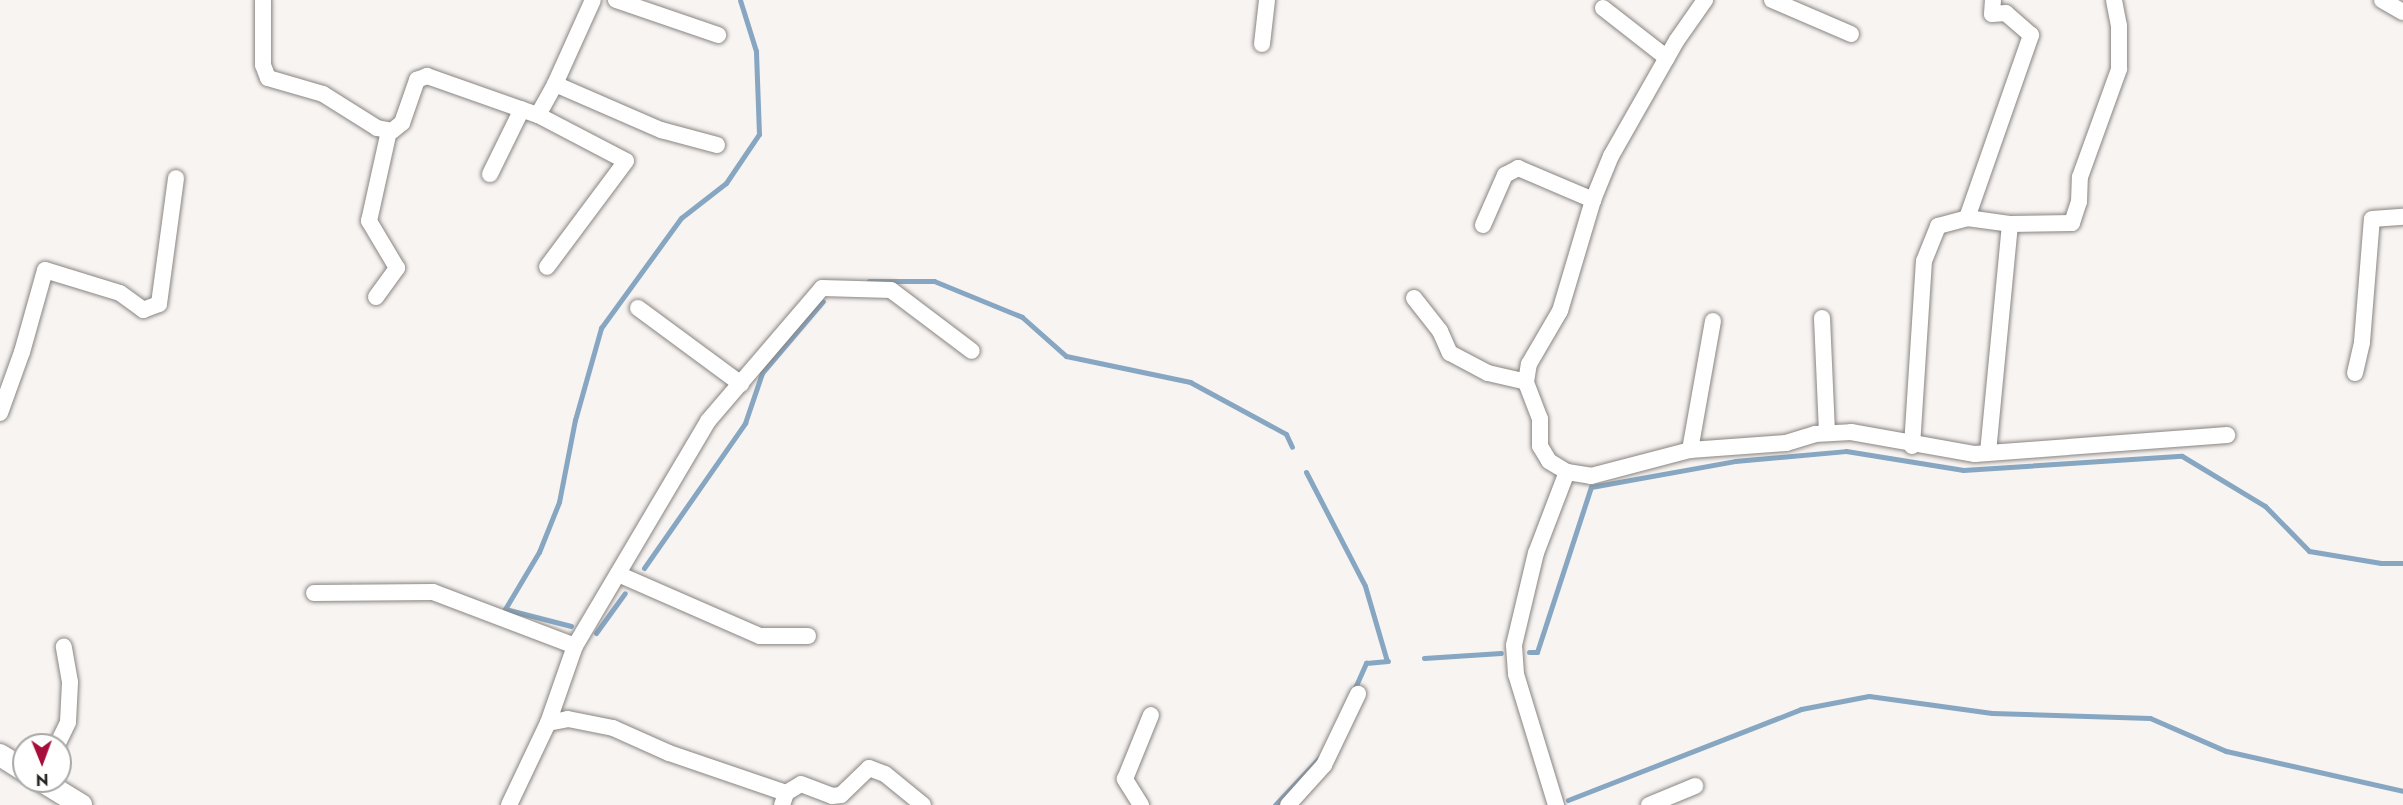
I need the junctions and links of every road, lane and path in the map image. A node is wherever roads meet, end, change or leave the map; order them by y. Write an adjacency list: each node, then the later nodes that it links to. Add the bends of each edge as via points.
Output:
1 (263, 0): 17 (street, via 263,65 268,78 323,94 377,128)
2 (593, 0): 14 (street)
3 (616, 0): 11 (street)
4 (1267, 0): 12 (street)
5 (1705, 0): 13 (street)
6 (1772, 0): 10 (street)
7 (1993, 0): 23 (street, via 1992,14 2006,13 2031,35)
8 (2114, 0): 24 (street, via 2119,26 2119,69 2080,177 2079,202 2072,223)
9 (1603, 8): 13 (street)
10 (1851, 34)
11 (718, 35)
12 (1262, 44)
13 (1667, 58): 21 (street, via 1611,156)
14 (555, 84): 16 (street); 18 (street, via 661,130)
15 (522, 109): 16 (street); 17 (street, via 427,76 417,80 402,123); 19 (street)
16 (538, 115): 26 (street, via 626,161)
17 (389, 131): 27 (street, via 369,221 397,268)
18 (717, 145)
19 (489, 174)
20 (176, 178): 36 (street, via 159,304 143,310 120,293 45,270)
21 (1593, 200): 25 (street, via 1518,168 1505,175); 34 (street, via 1560,311 1529,364)
22 (2403, 217): 33 (street, via 2372,219 2362,342)
23 (1967, 218): 24 (street); 39 (street, via 1938,226 1923,261)
24 (2010, 224): 41 (street)
25 (1483, 225)
26 (547, 267)
27 (376, 297)
28 (1414, 298): 34 (street, via 1440,331 1450,353 1488,373)
29 (638, 308): 35 (street)
30 (1822, 318): 37 (street)
31 (1713, 321): 40 (street)
32 (972, 351): 35 (street, via 891,290 822,288)
33 (2355, 373)
34 (1526, 381): 42 (street, via 1540,419 1540,446 1550,461)
35 (741, 384): 43 (street, via 708,422)
36 (0, 413)
37 (1827, 433): 39 (street, via 1851,432); 40 (street, via 1786,443)
38 (2227, 435): 41 (street)
39 (1912, 446): 41 (street)
40 (1690, 450): 42 (street, via 1591,476)
41 (1988, 453)
42 (1567, 472): 60 (street, via 1536,553 1514,645 1516,674)
43 (618, 573): 45 (street, via 760,636); 46 (street)
44 (314, 593): 46 (street, via 433,592)
45 (808, 636)
46 (575, 646): 50 (street)
47 (64, 647): 51 (street, via 70,682 68,722)
48 (1358, 694): 59 (street, via 1324,765)
49 (1151, 715): 58 (street, via 1125,779)
50 (548, 723): 54 (street, via 568,719 613,728); 56 (street)
51 (63, 733)
52 (1695, 786): 61 (street)
53 (62, 793): 55 (main road)
54 (784, 799): 57 (street, via 801,784 832,796 841,795 869,768 885,774)
55 (81, 805)
56 (509, 805)
57 (923, 805)
58 (1141, 805)
59 (1288, 805)
60 (1556, 805)
61 (1649, 805)

